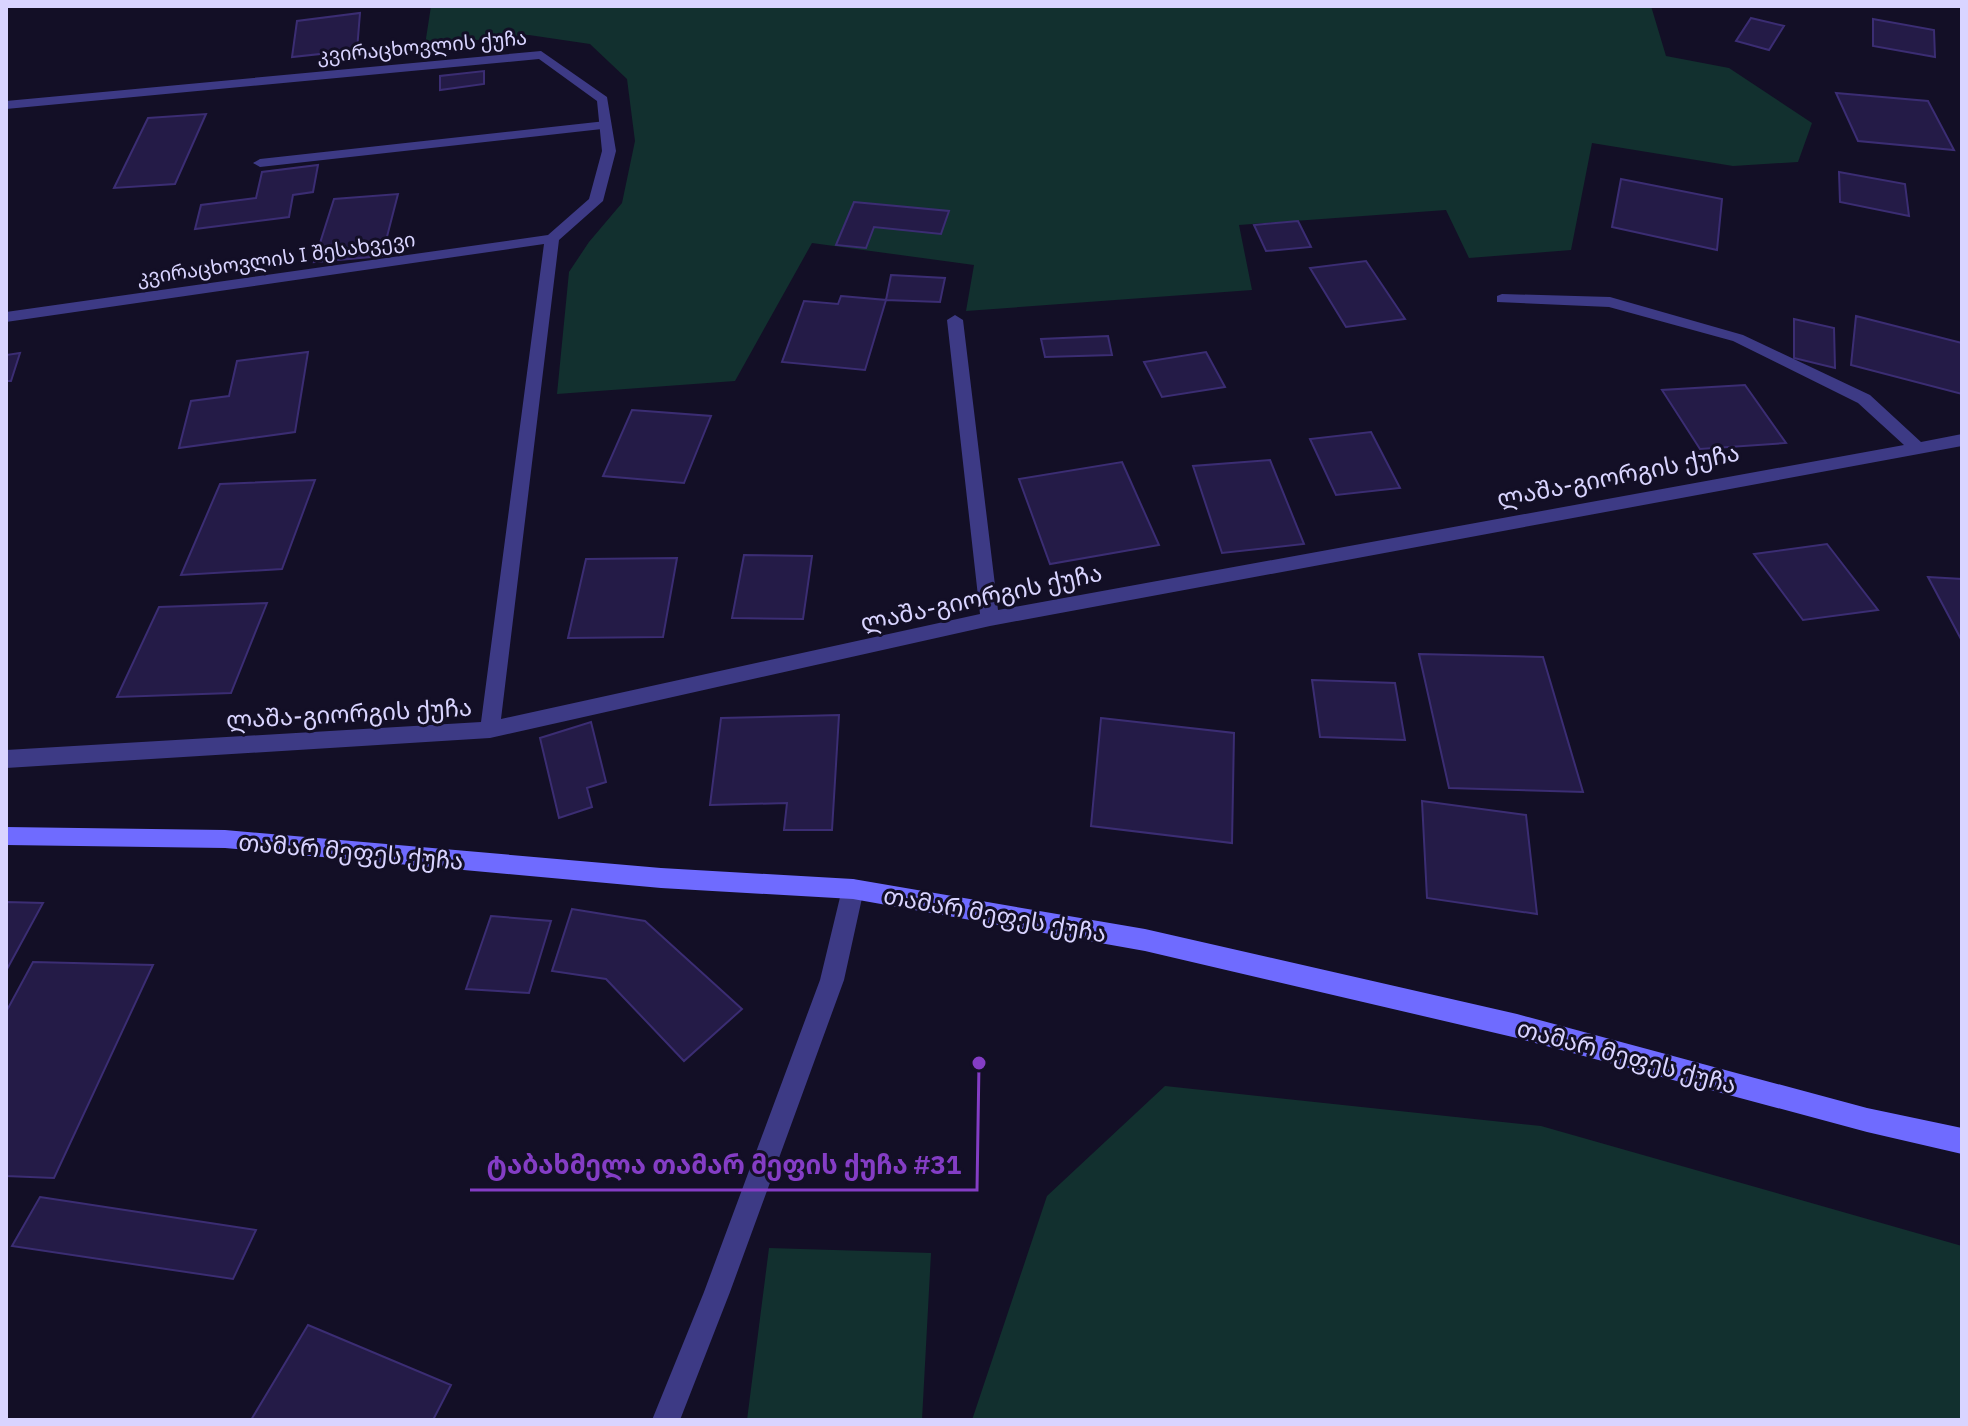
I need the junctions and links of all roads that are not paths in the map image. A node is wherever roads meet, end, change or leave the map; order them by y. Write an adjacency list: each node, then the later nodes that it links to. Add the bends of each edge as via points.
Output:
1 (6, 105): 2 (street, კვირაცხოვლის ქუჩა, via 541,55 603,100)
2 (606, 125): 3 (street); 4 (street, კვირაცხოვლის ქუჩა, via 609,151 596,201)
3 (260, 163)
4 (552, 239): 6 (street, კვირაცხოვლის I შესახვევი); 11 (street)
5 (1502, 299): 9 (street, via 1610,302 1738,338 1864,399)
6 (6, 317)
7 (955, 320): 10 (street)
8 (1962, 440): 9 (street, ლაშა-გიორგის ქუჩა)
9 (1915, 446): 10 (street, ლაშა-გიორგის ქუჩა)
10 (990, 619): 11 (street, ლაშა-გიორგის ქუჩა)
11 (490, 730): 12 (street, ლაშა-გიორგის ქუჩა)
12 (6, 759)
13 (6, 836): 14 (street, თამარ მეფეს ქუჩა, via 225,839 661,878)
14 (853, 889): 15 (street, თამარ მეფეს ქუჩა, via 1145,940 1517,1026); 16 (street, via 832,980)
15 (1962, 1141)
16 (666, 1420)

